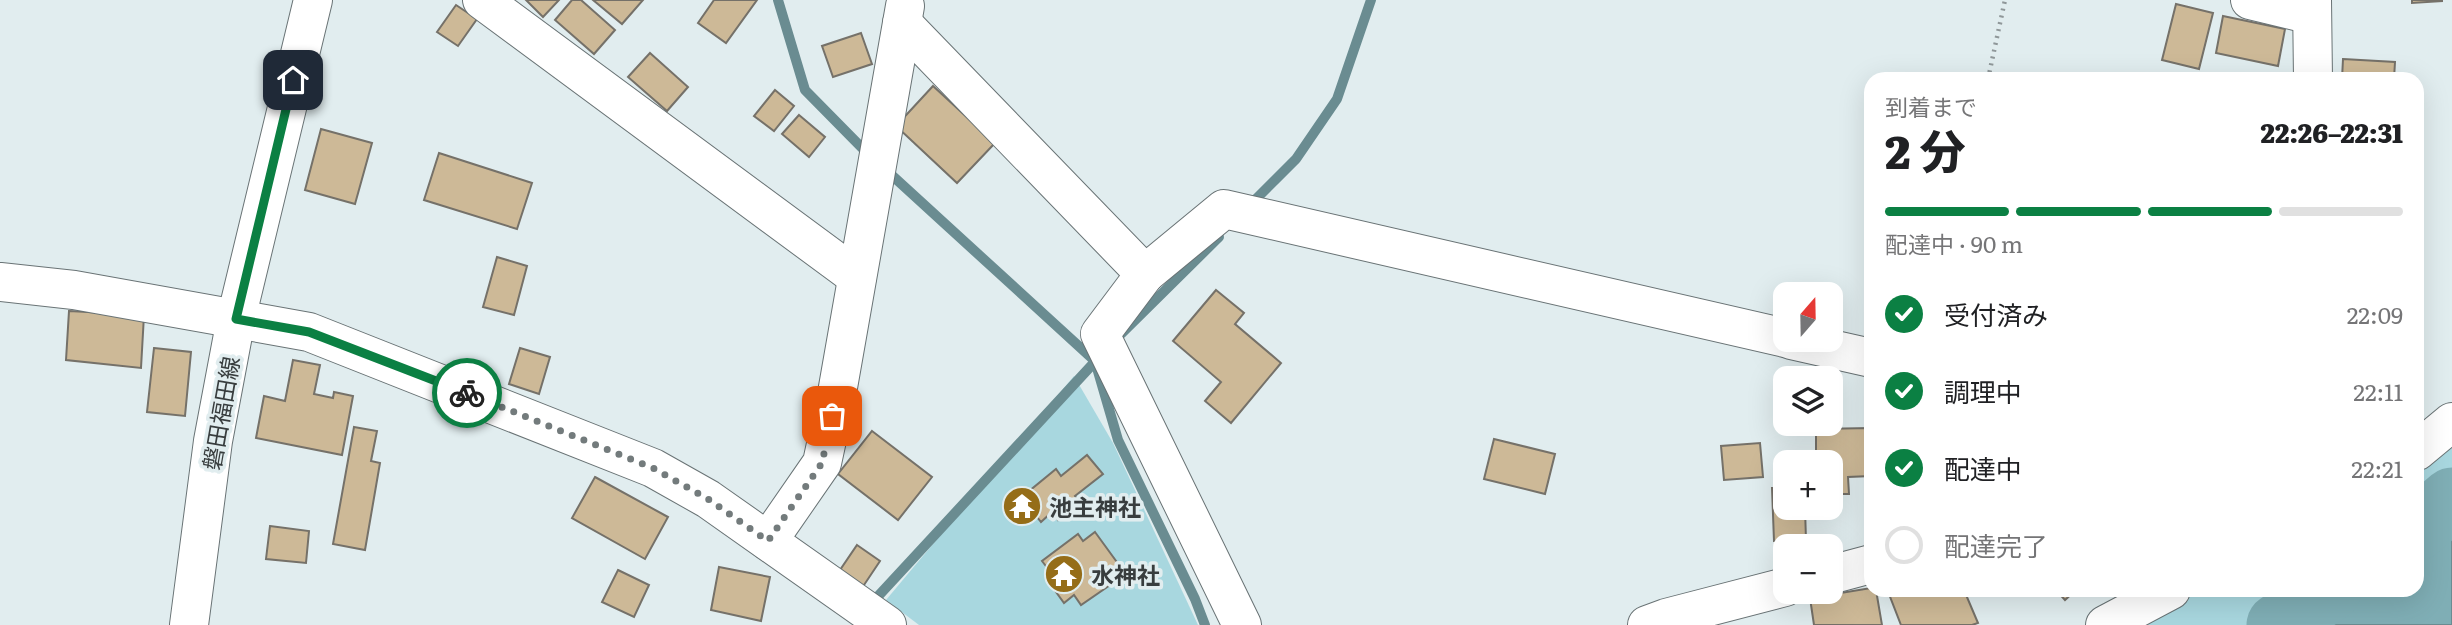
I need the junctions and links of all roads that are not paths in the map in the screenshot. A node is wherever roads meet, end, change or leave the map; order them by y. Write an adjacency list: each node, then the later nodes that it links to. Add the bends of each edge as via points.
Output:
1 (313, 0): 10 (street, 磐田福田線)
2 (482, 0): 8 (street)
3 (2250, 0): 4 (street)
4 (2312, 7): 6 (street)
5 (904, 11): 7 (street); 8 (street)
6 (2313, 72)
7 (1145, 274): 11 (street, via 1239,213); 23 (street, via 1108,349)
8 (857, 277): 16 (street, via 822,463)
9 (0, 282): 10 (street, via 74,290)
10 (236, 319): 16 (street, via 309,332 653,468); 21 (street, 磐田福田線, via 213,441)
11 (1773, 335)
12 (1843, 352): 13 (street)
13 (1864, 356)
14 (2452, 422): 15 (street)
15 (2424, 445)
16 (768, 541): 22 (street)
17 (1864, 566): 18 (street)
18 (1843, 572)
19 (1773, 590): 24 (street)
20 (2158, 597): 25 (street)
21 (189, 625)
22 (887, 625)
23 (1242, 625)
24 (1647, 625)
25 (2105, 625)

